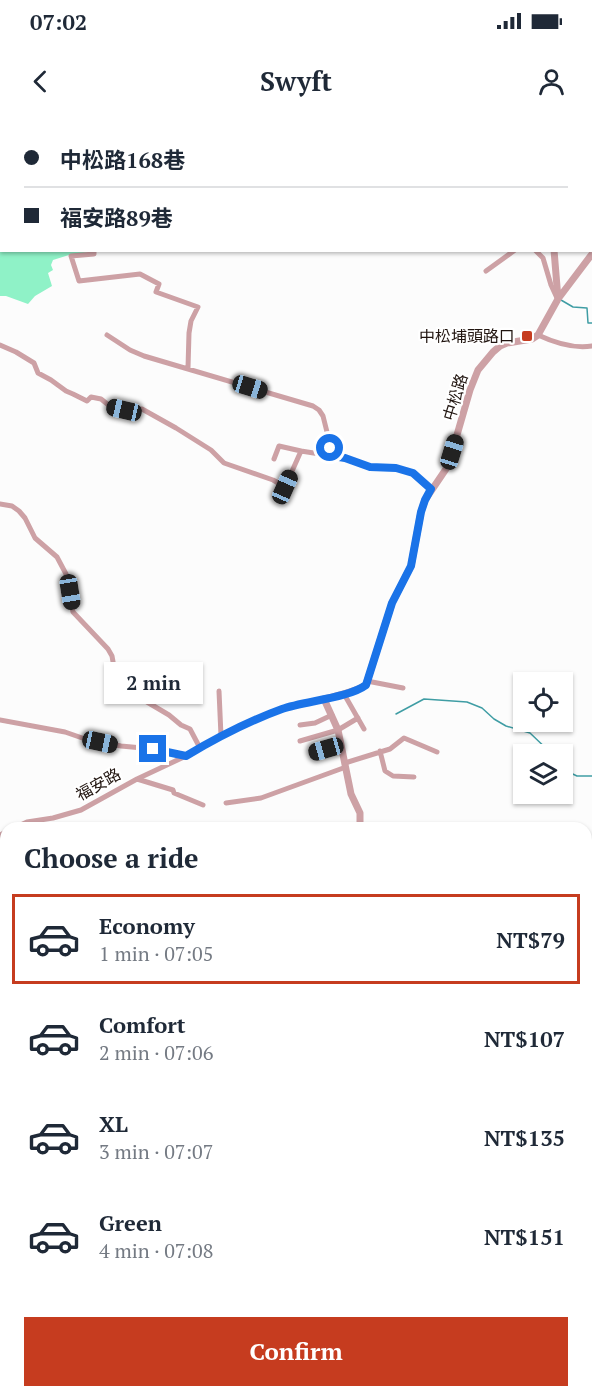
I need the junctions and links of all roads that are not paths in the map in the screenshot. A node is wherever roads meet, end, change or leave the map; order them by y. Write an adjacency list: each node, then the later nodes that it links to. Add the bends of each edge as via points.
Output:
1 (94, 252): 12 (street, via 71,256 79,280 140,274 159,284 156,292 198,307 189,333)
2 (512, 252): 6 (street)
3 (537, 252): 7 (street, via 543,258)
4 (554, 252): 7 (street)
5 (592, 254): 7 (street)
6 (486, 271)
7 (558, 299): 9 (street)
8 (107, 334): 12 (street, via 144,356)
9 (538, 336): 11 (street, via 581,348); 16 (street, 中松路, via 501,346 478,370 448,466)
10 (0, 345): 13 (street, via 34,363 38,373 66,392 87,401 91,397 101,399 124,410 142,409 211,450 224,463 285,487)
11 (592, 346)
12 (188, 368): 14 (street, via 319,410)
13 (301, 451): 14 (street); 15 (street, via 279,446)
14 (333, 456): 16 (street, via 370,467 413,473)
15 (274, 459)
16 (431, 489): 18 (street, 中松路, via 421,512 411,566 392,603)
17 (0, 504): 32 (street, via 12,507 26,518 36,538 57,557 66,574 73,612 108,649 115,673 147,702 190,729)
18 (367, 681): 19 (street); 21 (street, via 362,688)
19 (403, 688)
20 (219, 691): 29 (street)
21 (344, 694): 22 (street); 24 (street)
22 (324, 699): 23 (street); 29 (street, 福安路, via 282,709)
23 (332, 715): 26 (street); 28 (street)
24 (358, 718): 27 (street); 28 (street)
25 (0, 720): 36 (street)
26 (300, 725)
27 (364, 729)
28 (338, 730): 30 (street); 31 (street)
29 (221, 736): 32 (street, 福安路)
30 (300, 741)
31 (340, 745): 35 (street); 37 (street)
32 (200, 748): 36 (street, 福安路)
33 (380, 751): 34 (street, via 390,749 404,738); 37 (street); 38 (street, via 385,771 393,776)
34 (437, 752)
35 (312, 753)
36 (186, 756): 39 (street, 福安路)
37 (345, 765): 40 (street, via 261,798); 43 (street)
38 (414, 777)
39 (137, 779): 41 (street); 42 (street, 福安路, via 81,810)
40 (226, 803)
41 (204, 805)
42 (27, 822)
43 (360, 822)

